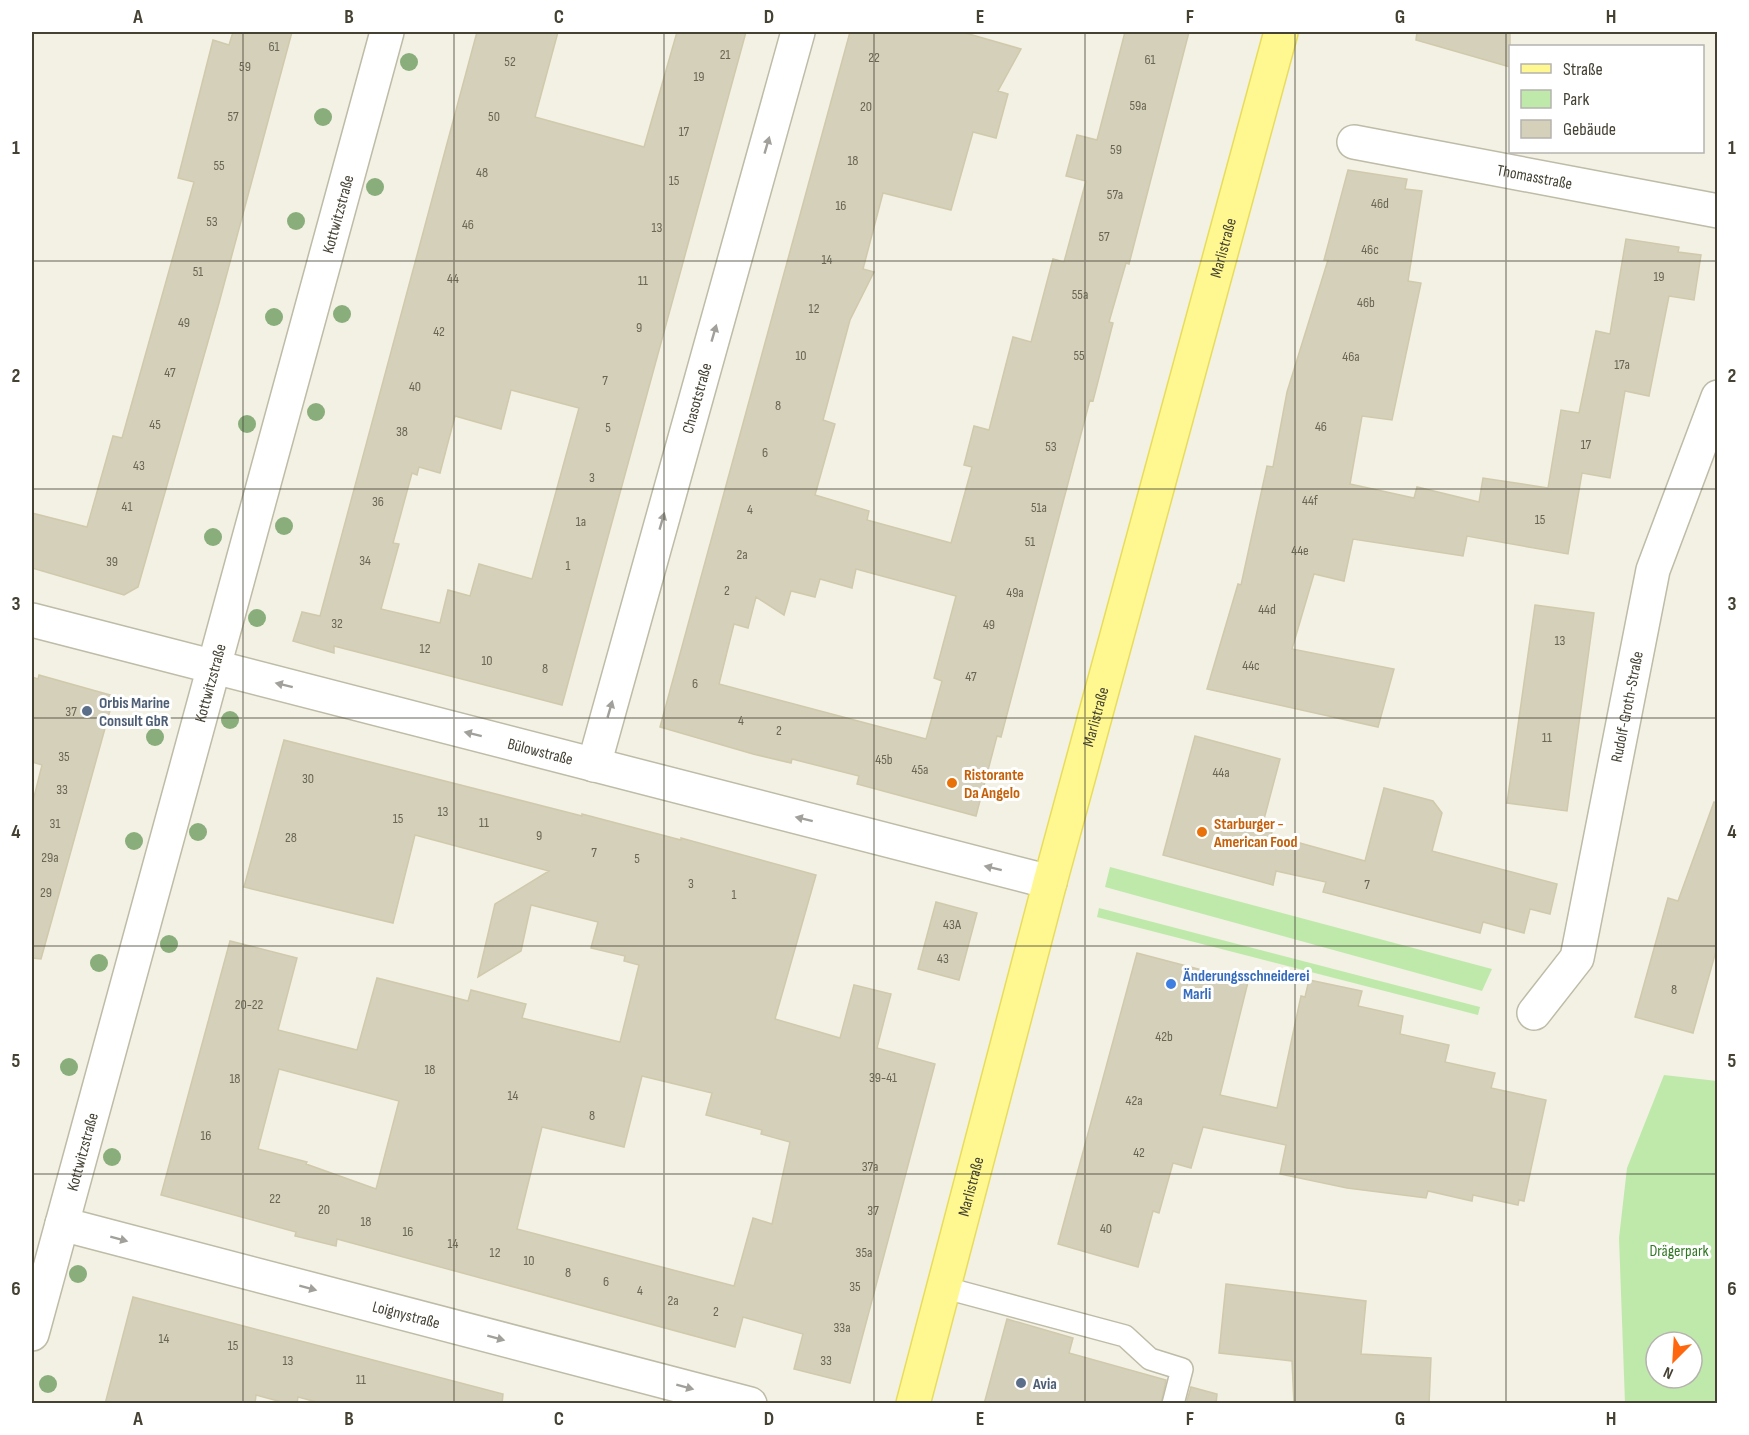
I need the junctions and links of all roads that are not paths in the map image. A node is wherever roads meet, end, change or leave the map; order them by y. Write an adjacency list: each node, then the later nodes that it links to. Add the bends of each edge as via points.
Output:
1 (387, 32): 8 (street, Kottwitzstraße)
2 (798, 32): 9 (street, Chasotstraße, one-way to 2)
3 (1281, 32): 10 (main road, Marlistraße)
4 (1354, 142): 5 (street, Thomasstraße)
5 (1718, 211)
6 (1718, 397): 11 (street, Rudolf-Groth-Straße, via 1653,570 1577,958)
7 (32, 620): 8 (street, Bülowstraße)
8 (214, 667): 9 (street, Bülowstraße, one-way to 8); 12 (street, Kottwitzstraße)
9 (594, 765): 10 (street, Bülowstraße, one-way to 9)
10 (1050, 882): 13 (main road, Marlistraße)
11 (1534, 1013)
12 (62, 1224): 14 (street, Kottwitzstraße); 15 (street, Loignystraße, one-way to 15)
13 (942, 1287): 16 (main road, Marlistraße); 17 (lane, via 1125,1336 1150,1359 1182,1369)
14 (32, 1334)
15 (750, 1404)
16 (913, 1404)
17 (1173, 1404)

